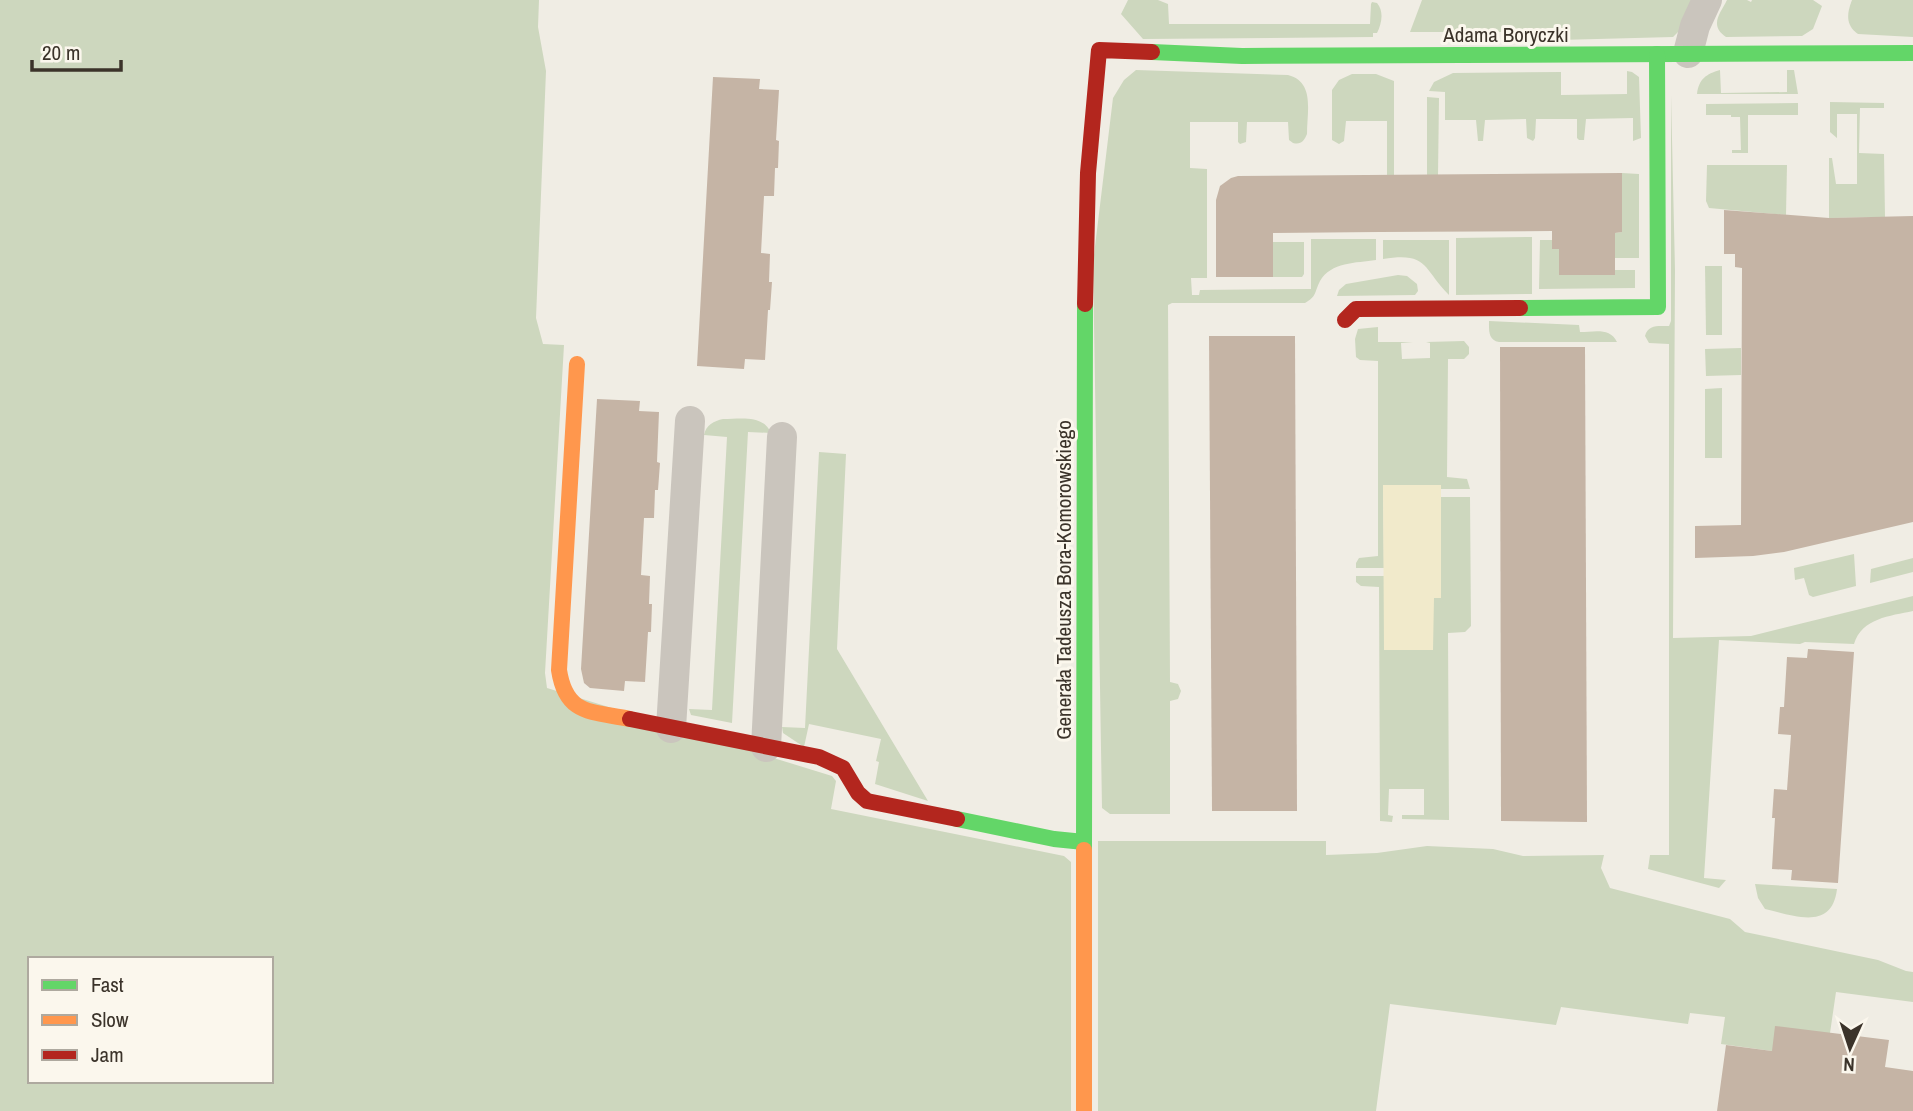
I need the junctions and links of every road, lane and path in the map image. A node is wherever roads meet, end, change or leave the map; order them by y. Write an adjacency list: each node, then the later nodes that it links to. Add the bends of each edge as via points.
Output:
1 (1707, 0): 3 (street)
2 (1099, 50): 5 (street, Adama Boryczki, via 1242,56); 12 (street, Generała Tadeusza Bora-Komorowskiego, via 1088,173 1084,311)
3 (1688, 53): 4 (street, Adama Boryczki); 5 (street, Adama Boryczki)
4 (1913, 53)
5 (1657, 54): 6 (street, via 1658,307 1356,309)
6 (1345, 320)
7 (577, 364): 10 (street, via 559,670 562,691 581,709)
8 (690, 421): 10 (street)
9 (782, 437): 11 (street)
10 (671, 728): 11 (street)
11 (766, 747): 12 (street, via 838,764 867,801)
12 (1084, 842): 13 (street, Generała Tadeusza Bora-Komorowskiego)
13 (1084, 1111)

